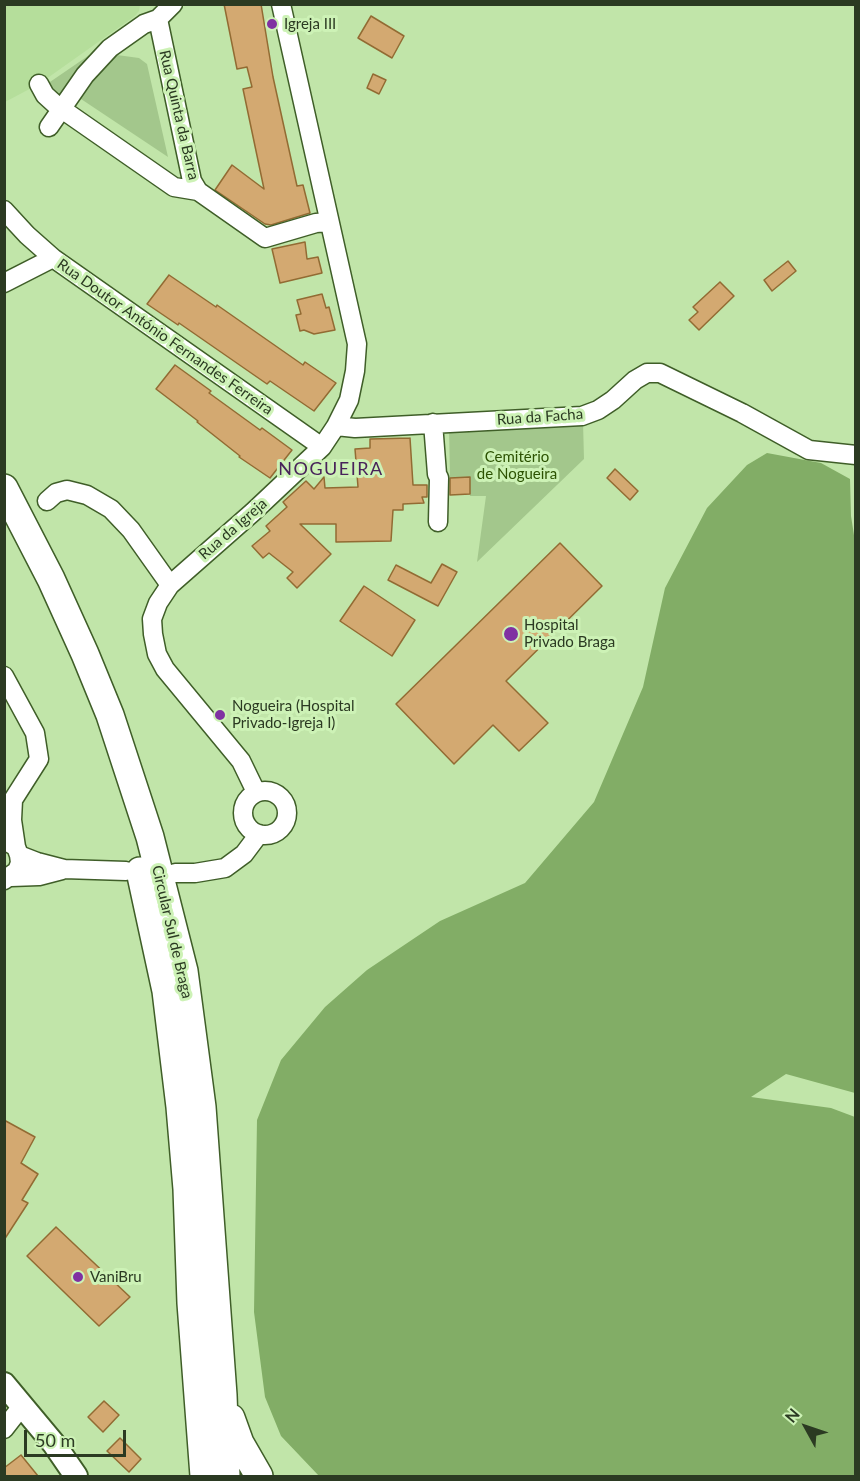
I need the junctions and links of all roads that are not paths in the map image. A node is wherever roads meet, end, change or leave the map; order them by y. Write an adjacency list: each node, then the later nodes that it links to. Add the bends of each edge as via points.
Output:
1 (173, 4): 3 (street)
2 (281, 4): 9 (street, Rua da Igreja)
3 (158, 19): 5 (street, via 110,48); 7 (street, Rua Quinta da Barra, via 192,181)
4 (39, 84): 5 (street, via 45,95)
5 (62, 108): 6 (street); 7 (street, via 174,187)
6 (49, 127)
7 (198, 191): 9 (street, Rua Quinta da Barra, via 265,238)
8 (4, 210): 10 (street)
9 (329, 222): 13 (street, Rua da Igreja, via 357,345 349,400)
10 (53, 258): 11 (street, Rua Doutor António Fernandes Ferreira); 14 (street, Rua Doutor António Fernandes Ferreira)
11 (4, 283)
12 (433, 423): 13 (street, Rua da Facha); 15 (street, Rua da Facha, via 582,416 598,410 647,373 660,373 809,450); 18 (street, via 439,478)
13 (336, 426): 14 (street, Rua da Igreja)
14 (322, 447): 20 (street, Rua da Igreja)
15 (855, 455)
16 (4, 488): 31 (highway, Circular Sul de Braga, via 51,579 110,714 137,794 175,932 202,1107)
17 (46, 501): 20 (street, via 67,490 87,495 111,509)
18 (438, 522)
19 (4, 528): 37 (highway, Circular Sul de Braga, via 51,621 93,723 136,853 155,934 180,1107)
20 (170, 585): 22 (street, Rua da Igreja, via 152,619 157,654 241,761)
21 (4, 676): 23 (street, via 35,733 39,759)
22 (256, 792): 24 (street, via 246,801 242,814 247,827); 24 (street, via 272,791 287,808 280,829)
23 (9, 807): 25 (street)
24 (259, 834): 28 (street, via 244,854 225,867)
25 (13, 848): 26 (street, via 37,862); 29 (street, via 20,863)
26 (64, 869): 27 (street); 29 (street)
27 (126, 871)
28 (175, 873)
29 (8, 878)
30 (4, 1384): 32 (main road)
31 (223, 1395): 38 (highway, Circular Sul de Braga); 39 (highway, via 240,1443)
32 (22, 1406): 33 (street); 34 (main road)
33 (4, 1429)
34 (54, 1444): 35 (main road); 36 (main road)
35 (76, 1476)
36 (87, 1476)
37 (204, 1476)
38 (226, 1476)
39 (259, 1476)

